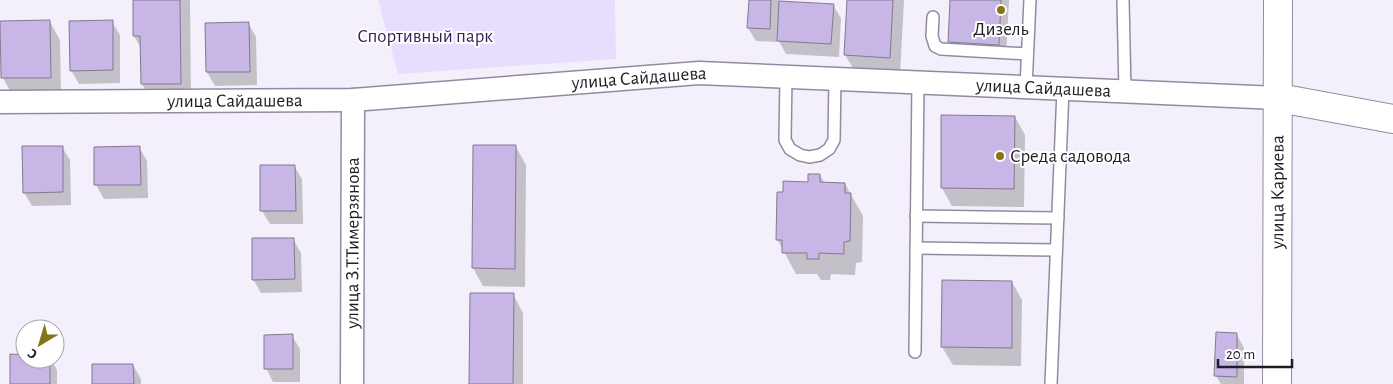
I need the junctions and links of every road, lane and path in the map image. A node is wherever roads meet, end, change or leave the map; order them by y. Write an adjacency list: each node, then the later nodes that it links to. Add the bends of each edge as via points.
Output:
1 (1030, 0): 5 (lane)
2 (1124, 0): 11 (lane)
3 (1278, 0): 12 (main road, улица Кариева)
4 (933, 16): 5 (lane, via 932,36 935,46 941,49)
5 (1027, 54): 9 (lane)
6 (786, 77): 7 (street, улица Сайдашева); 7 (lane, via 785,140 790,149 809,157 829,149 834,140); 13 (street, улица Сайдашева, via 699,73)
7 (835, 79): 8 (street, улица Сайдашева)
8 (918, 82): 9 (street, улица Сайдашева); 16 (lane)
9 (1026, 87): 10 (street, улица Сайдашева)
10 (1063, 89): 11 (street, улица Сайдашева); 17 (lane)
11 (1125, 91): 12 (street, улица Сайдашева)
12 (1279, 98): 15 (main road); 23 (main road, улица Кариева)
13 (353, 100): 14 (street, улица Сайдашева); 21 (street, улица З.Т.Тимерзянова)
14 (0, 102)
15 (1393, 119)
16 (916, 216): 17 (lane); 18 (lane)
17 (1058, 218): 19 (lane)
18 (916, 248): 19 (lane); 20 (lane)
19 (1056, 250): 22 (lane)
20 (915, 352)
21 (352, 384)
22 (1051, 384)
23 (1278, 384)

